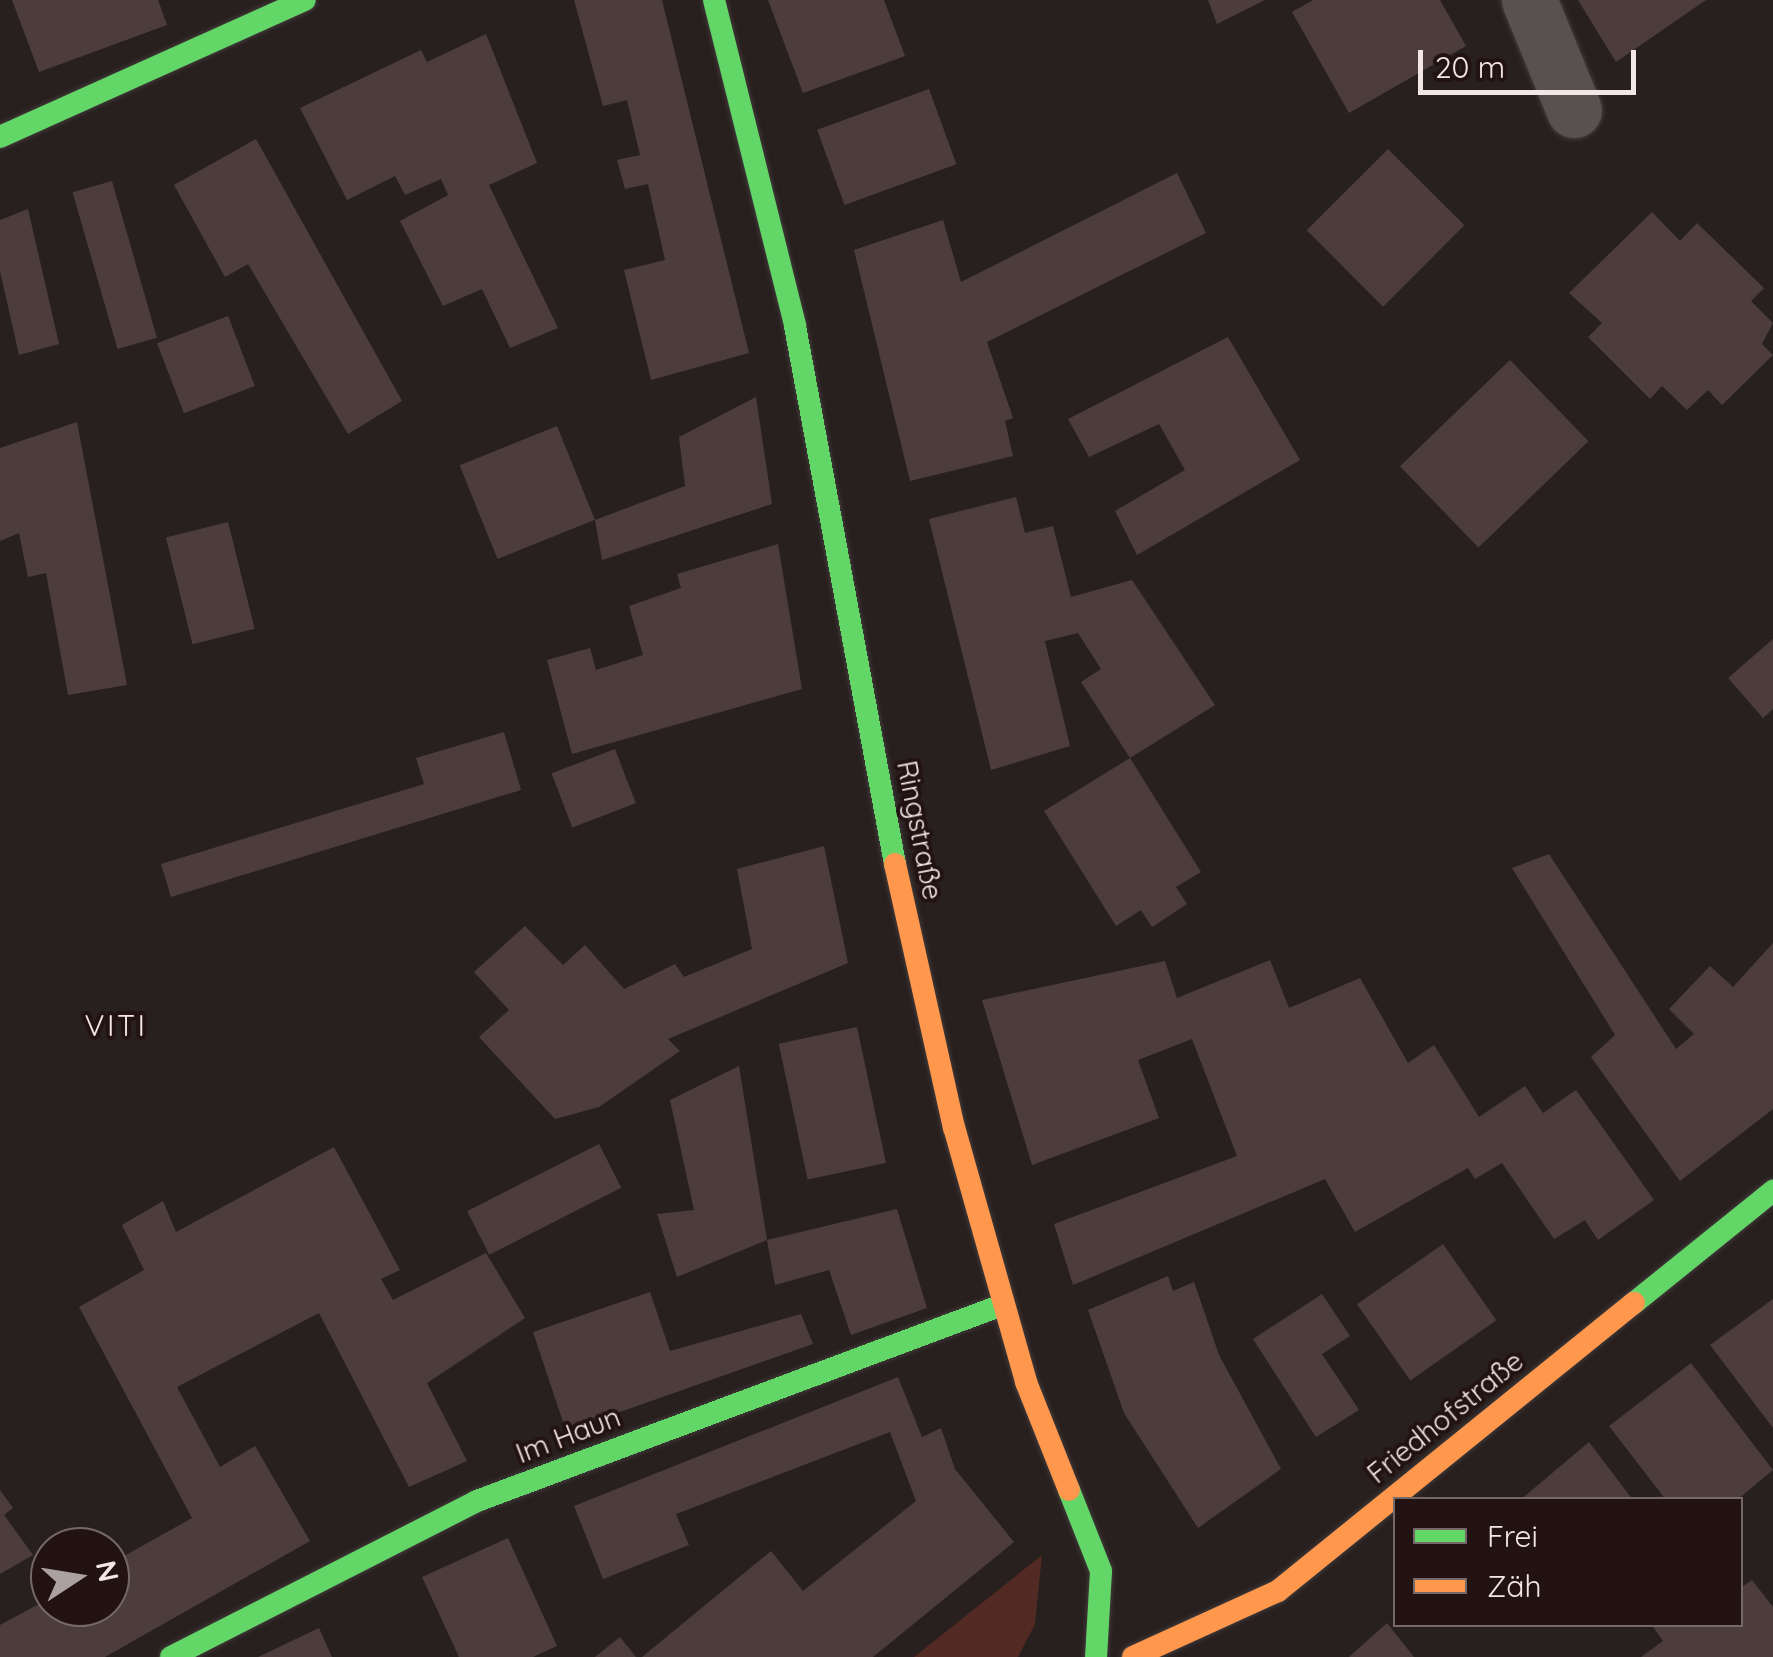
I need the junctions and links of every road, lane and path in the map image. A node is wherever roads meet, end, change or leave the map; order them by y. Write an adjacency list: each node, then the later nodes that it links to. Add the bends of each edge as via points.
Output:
1 (305, 0): 5 (street)
2 (714, 0): 7 (street, Ringstraße, via 824,462 917,973)
3 (1528, 0): 4 (street)
4 (1574, 110)
5 (0, 136)
6 (1773, 1191): 8 (street, Friedhofstraße)
7 (1002, 1305): 10 (street, Im Haun, via 477,1501); 11 (street, Ringstraße, via 1101,1571)
8 (1394, 1497)
9 (1393, 1498): 12 (street, Friedhofstraße, via 1278,1591)
10 (171, 1657)
11 (1096, 1657)
12 (1134, 1657)

